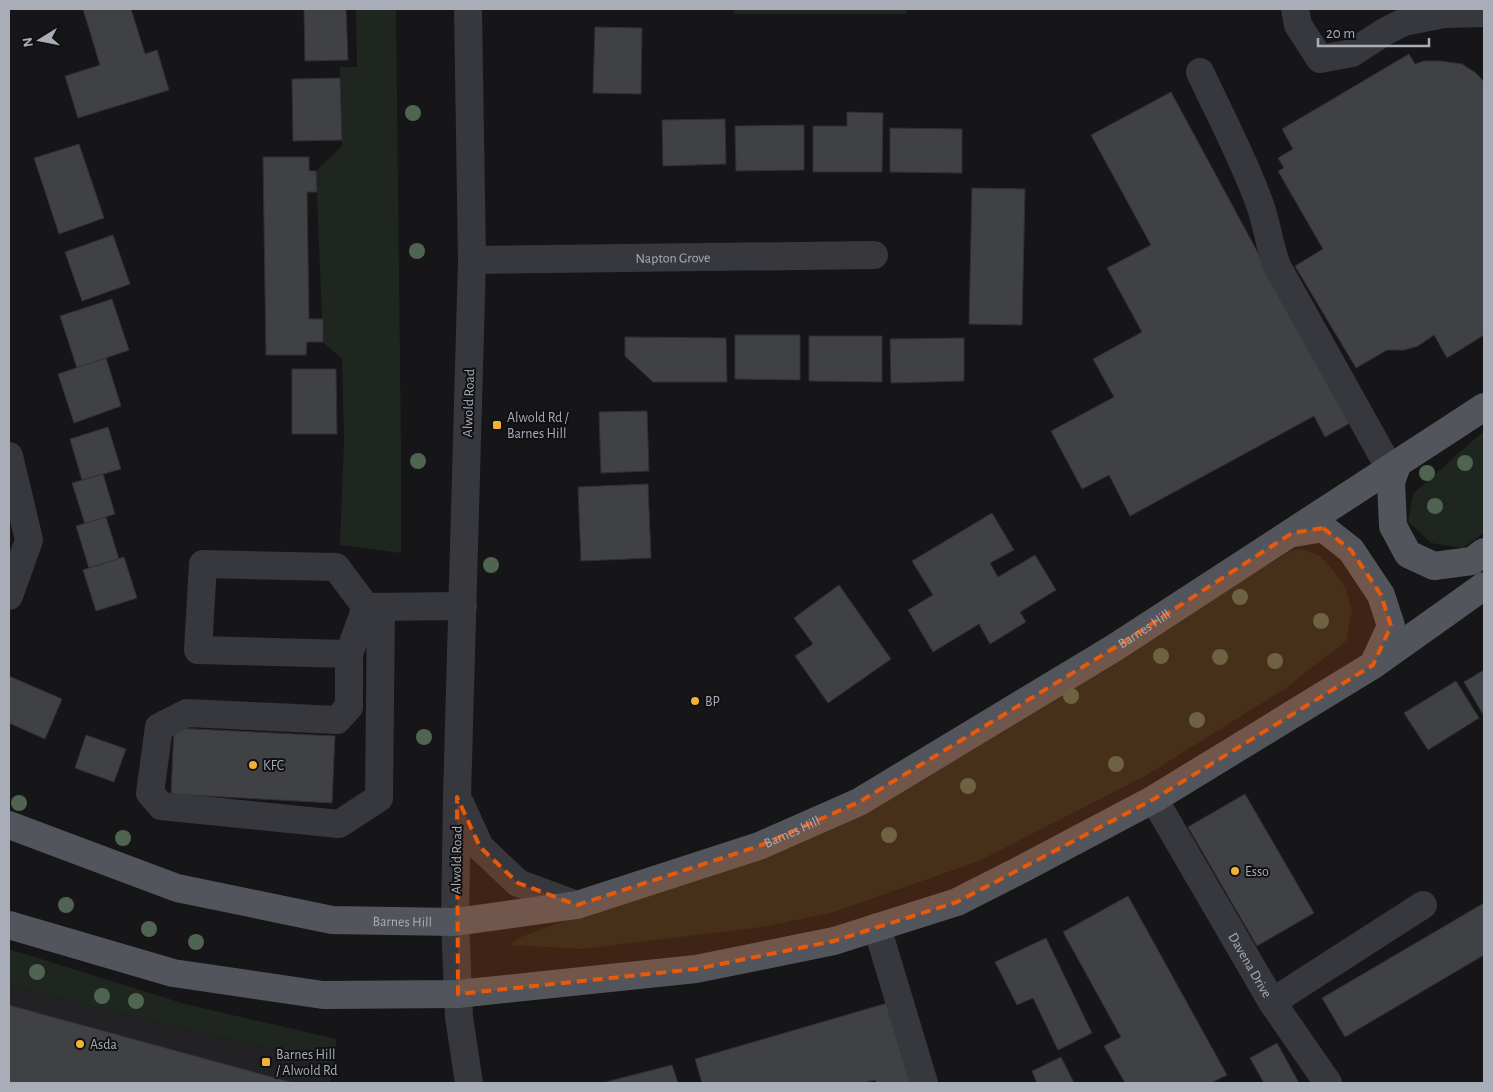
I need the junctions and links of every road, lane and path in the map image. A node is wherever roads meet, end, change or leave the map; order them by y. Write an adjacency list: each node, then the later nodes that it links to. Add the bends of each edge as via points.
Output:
1 (468, 9): 6 (street, Alwold Road)
2 (1296, 9): 3 (street, via 1298,25 1320,59 1352,53 1404,22 1444,14)
3 (1478, 13)
4 (1200, 72): 9 (street, via 1260,203 1277,266)
5 (874, 256): 6 (street, Napton Grove)
6 (472, 260): 15 (street, Alwold Road)
7 (1484, 407): 9 (main road, Barnes Hill)
8 (9, 456): 13 (street, via 29,540)
9 (1394, 467): 10 (main road, Barnes Hill); 11 (main road, via 1391,482 1394,526 1408,554 1434,566 1472,561)
10 (1292, 533): 17 (main road, via 1323,528 1351,550 1381,595 1390,626); 21 (main road, Barnes Hill, via 1114,648 859,802 759,846)
11 (1484, 552)
12 (1484, 586): 17 (main road)
13 (9, 596)
14 (374, 606): 15 (street); 16 (street); 16 (street, via 336,567 203,564 198,650); 16 (street, via 379,798 339,824 161,806 150,794 159,727 187,714 337,720 349,707)
15 (463, 606): 18 (street, Alwold Road)
16 (349, 654)
17 (1373, 665): 19 (main road)
18 (457, 797): 21 (street, Alwold Road, via 480,847 518,884); 23 (street, Alwold Road)
19 (1154, 799): 25 (main road, via 957,902); 27 (street, Davena Drive)
20 (9, 825): 23 (main road, Barnes Hill, via 177,888 332,920)
21 (577, 905): 23 (main road, Barnes Hill)
22 (1423, 905): 27 (street, Davena Drive)
23 (455, 922): 26 (street, Alwold Road)
24 (9, 925): 26 (main road, via 173,972 323,995)
25 (877, 927): 26 (main road, via 834,941 696,969); 29 (street)
26 (458, 994): 28 (street, Alwold Road)
27 (1272, 1002): 30 (street)
28 (469, 1083)
29 (924, 1083)
30 (1328, 1083)

